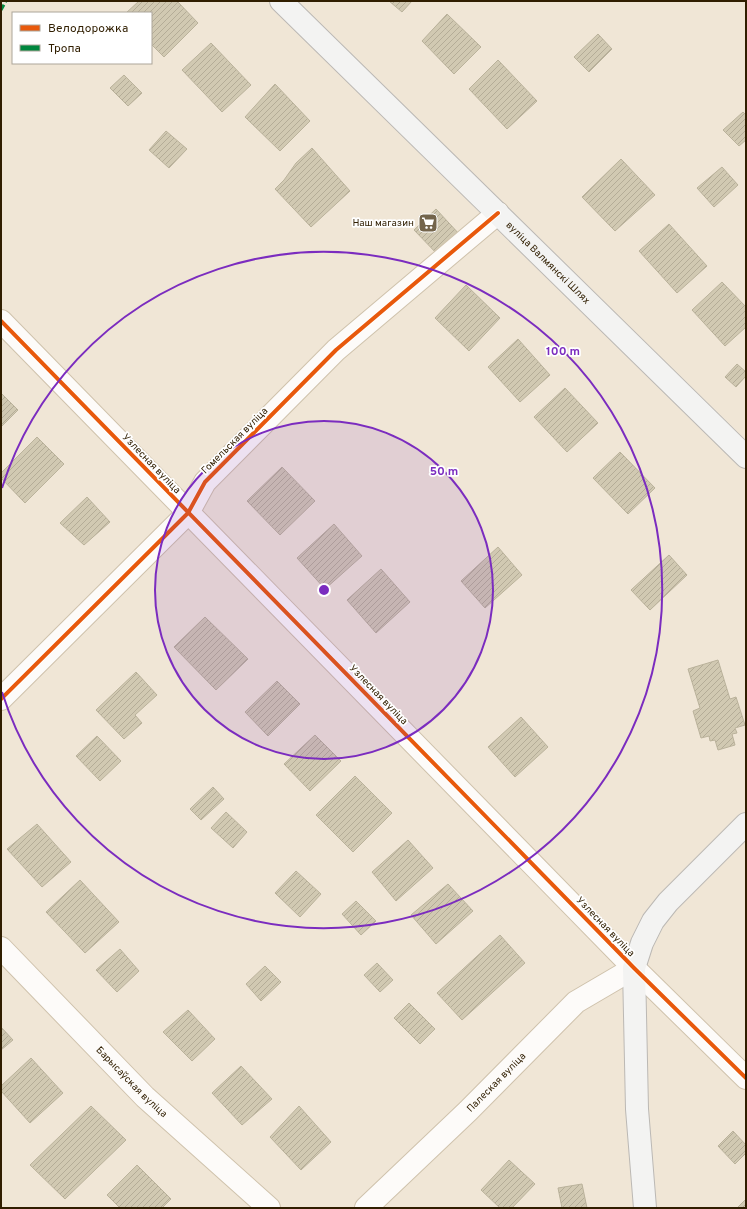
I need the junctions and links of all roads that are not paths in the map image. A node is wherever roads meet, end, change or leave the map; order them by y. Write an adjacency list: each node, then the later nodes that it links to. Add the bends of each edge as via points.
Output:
1 (281, 1): 2 (main road, вуліца Валмянскі Шлях)
2 (498, 213): 4 (main road, вуліца Валмянскі Шлях); 5 (street, Гомельская вуліца, via 336,350 205,482)
3 (1, 321): 5 (street, Узлесная вуліца)
4 (746, 456)
5 (188, 513): 6 (street, Гомельская вуліца); 9 (street, Узлесная вуліца)
6 (1, 698)
7 (746, 824): 9 (main road, via 668,902 642,942)
8 (1, 948): 11 (street, Барысаўская вуліца, via 145,1097)
9 (634, 968): 10 (street, Узлесная вуліца); 12 (street, Палеская вуліца, via 576,1002 468,1111); 13 (main road, via 638,1109)
10 (746, 1078)
11 (269, 1208)
12 (366, 1208)
13 (645, 1208)

